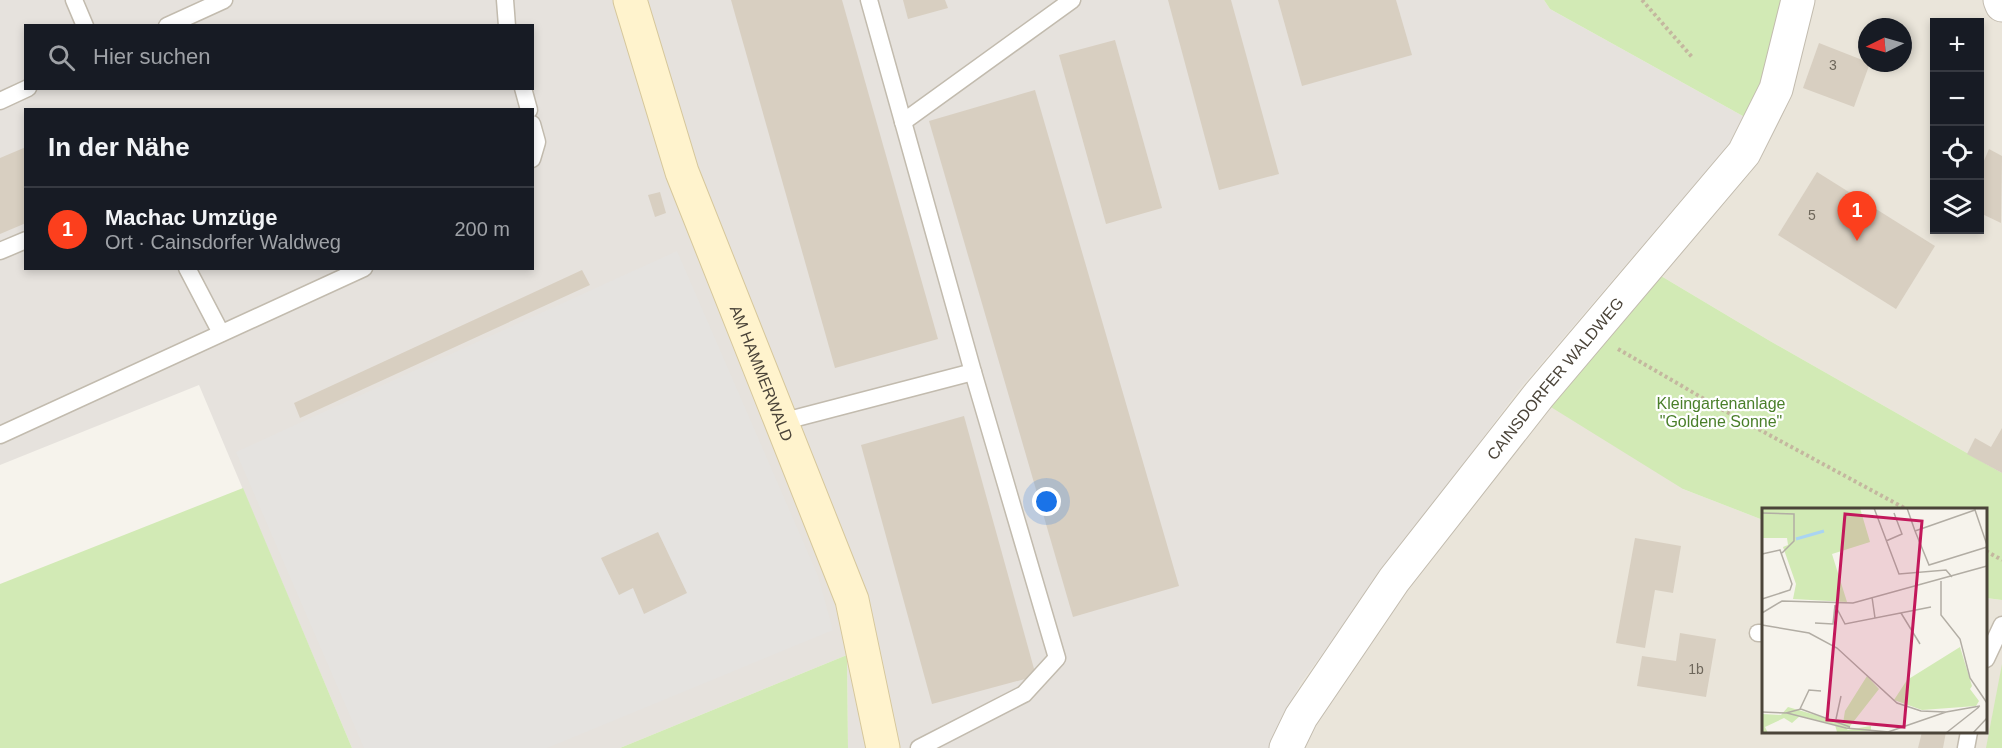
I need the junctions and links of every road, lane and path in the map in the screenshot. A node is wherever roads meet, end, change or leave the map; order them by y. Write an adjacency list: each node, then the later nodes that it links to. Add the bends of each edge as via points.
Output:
1 (74, 0): 11 (lane)
2 (224, 0): 12 (lane)
3 (505, 0): 13 (lane)
4 (630, 0): 29 (main road, AM HAMMERWALD, via 682,172)
5 (869, 0): 19 (lane)
6 (1072, 0): 19 (lane)
7 (1642, 0): 14 (path)
8 (1798, 0): 27 (street, CAINSDORFER WALDWEG, via 1776,89 1744,153)
9 (2000, 0): 10 (street)
10 (2002, 5)
11 (84, 24)
12 (172, 24)
13 (507, 24)
14 (1692, 57)
15 (24, 90): 17 (lane)
16 (524, 90): 18 (lane)
17 (0, 101)
18 (528, 108)
19 (903, 122): 28 (lane)
20 (534, 131): 21 (lane)
21 (534, 152)
22 (24, 241): 23 (lane)
23 (0, 251)
24 (188, 270): 26 (lane)
25 (360, 270): 26 (lane)
26 (221, 333): 30 (lane)
27 (1592, 333): 31 (path, via 1725,411); 39 (street, CAINSDORFER WALDWEG, via 1394,580 1301,717)
28 (973, 372): 29 (lane); 38 (lane, via 1057,658 1024,694)
29 (781, 422): 37 (main road, AM HAMMERWALD, via 852,600)
30 (0, 435)
31 (1904, 508)
32 (1987, 552): 33 (path)
33 (2002, 560)
34 (2002, 625): 35 (lane)
35 (1987, 657)
36 (1969, 733): 40 (lane)
37 (884, 748)
38 (919, 748)
39 (1286, 748)
40 (1966, 748)

